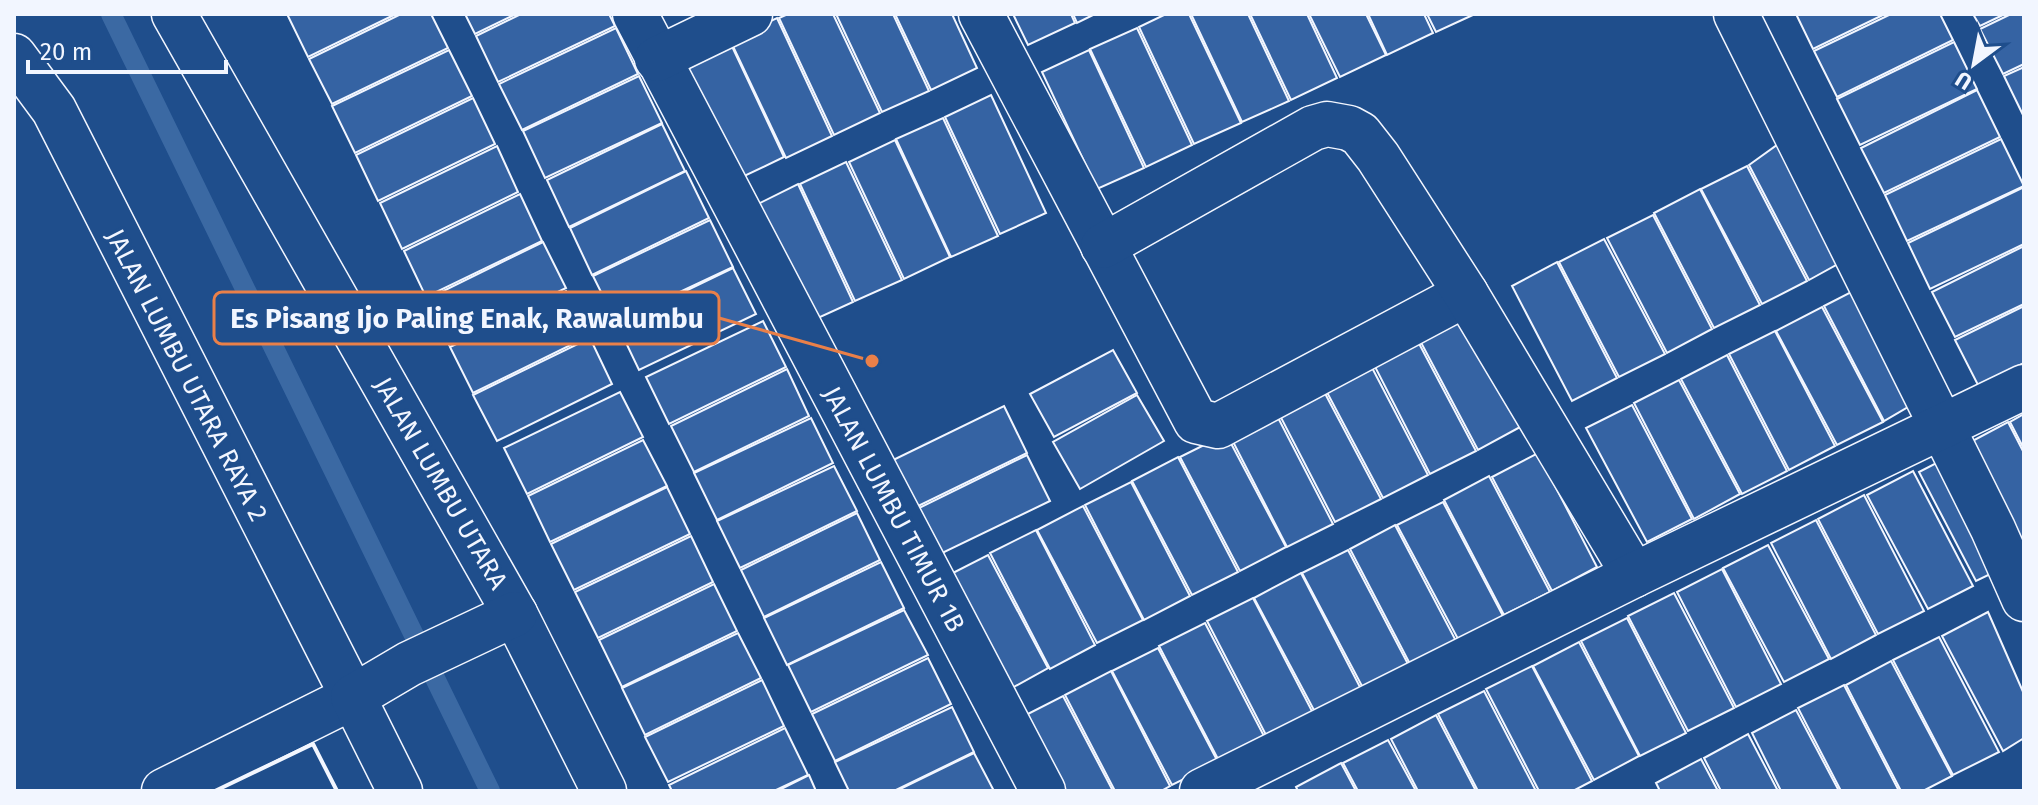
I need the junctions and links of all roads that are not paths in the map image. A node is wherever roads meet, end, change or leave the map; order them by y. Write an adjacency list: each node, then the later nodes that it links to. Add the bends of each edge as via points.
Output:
1 (174, 14): 14 (street, JALAN LUMBU UTARA)
2 (635, 14): 7 (street, JALAN LUMBU TIMUR 1B)
3 (750, 14): 7 (street)
4 (981, 14): 8 (street)
5 (1736, 14): 11 (street)
6 (14, 56): 15 (street, JALAN LUMBU UTARA RAYA 2, via 54,110)
7 (657, 59): 19 (street, JALAN LUMBU TIMUR 1B)
8 (1103, 246): 9 (street, via 1327,124 1360,134); 9 (street, via 1186,405 1206,426 1218,426)
9 (1466, 294): 12 (street)
10 (2024, 387): 11 (street)
11 (1940, 429): 12 (street); 13 (street)
12 (1634, 575): 20 (street)
13 (2024, 599)
14 (496, 622): 15 (street); 18 (street, JALAN LUMBU UTARA)
15 (353, 697): 16 (street); 17 (street)
16 (164, 791)
17 (400, 791)
18 (604, 791)
19 (1043, 791)
20 (1202, 791)

